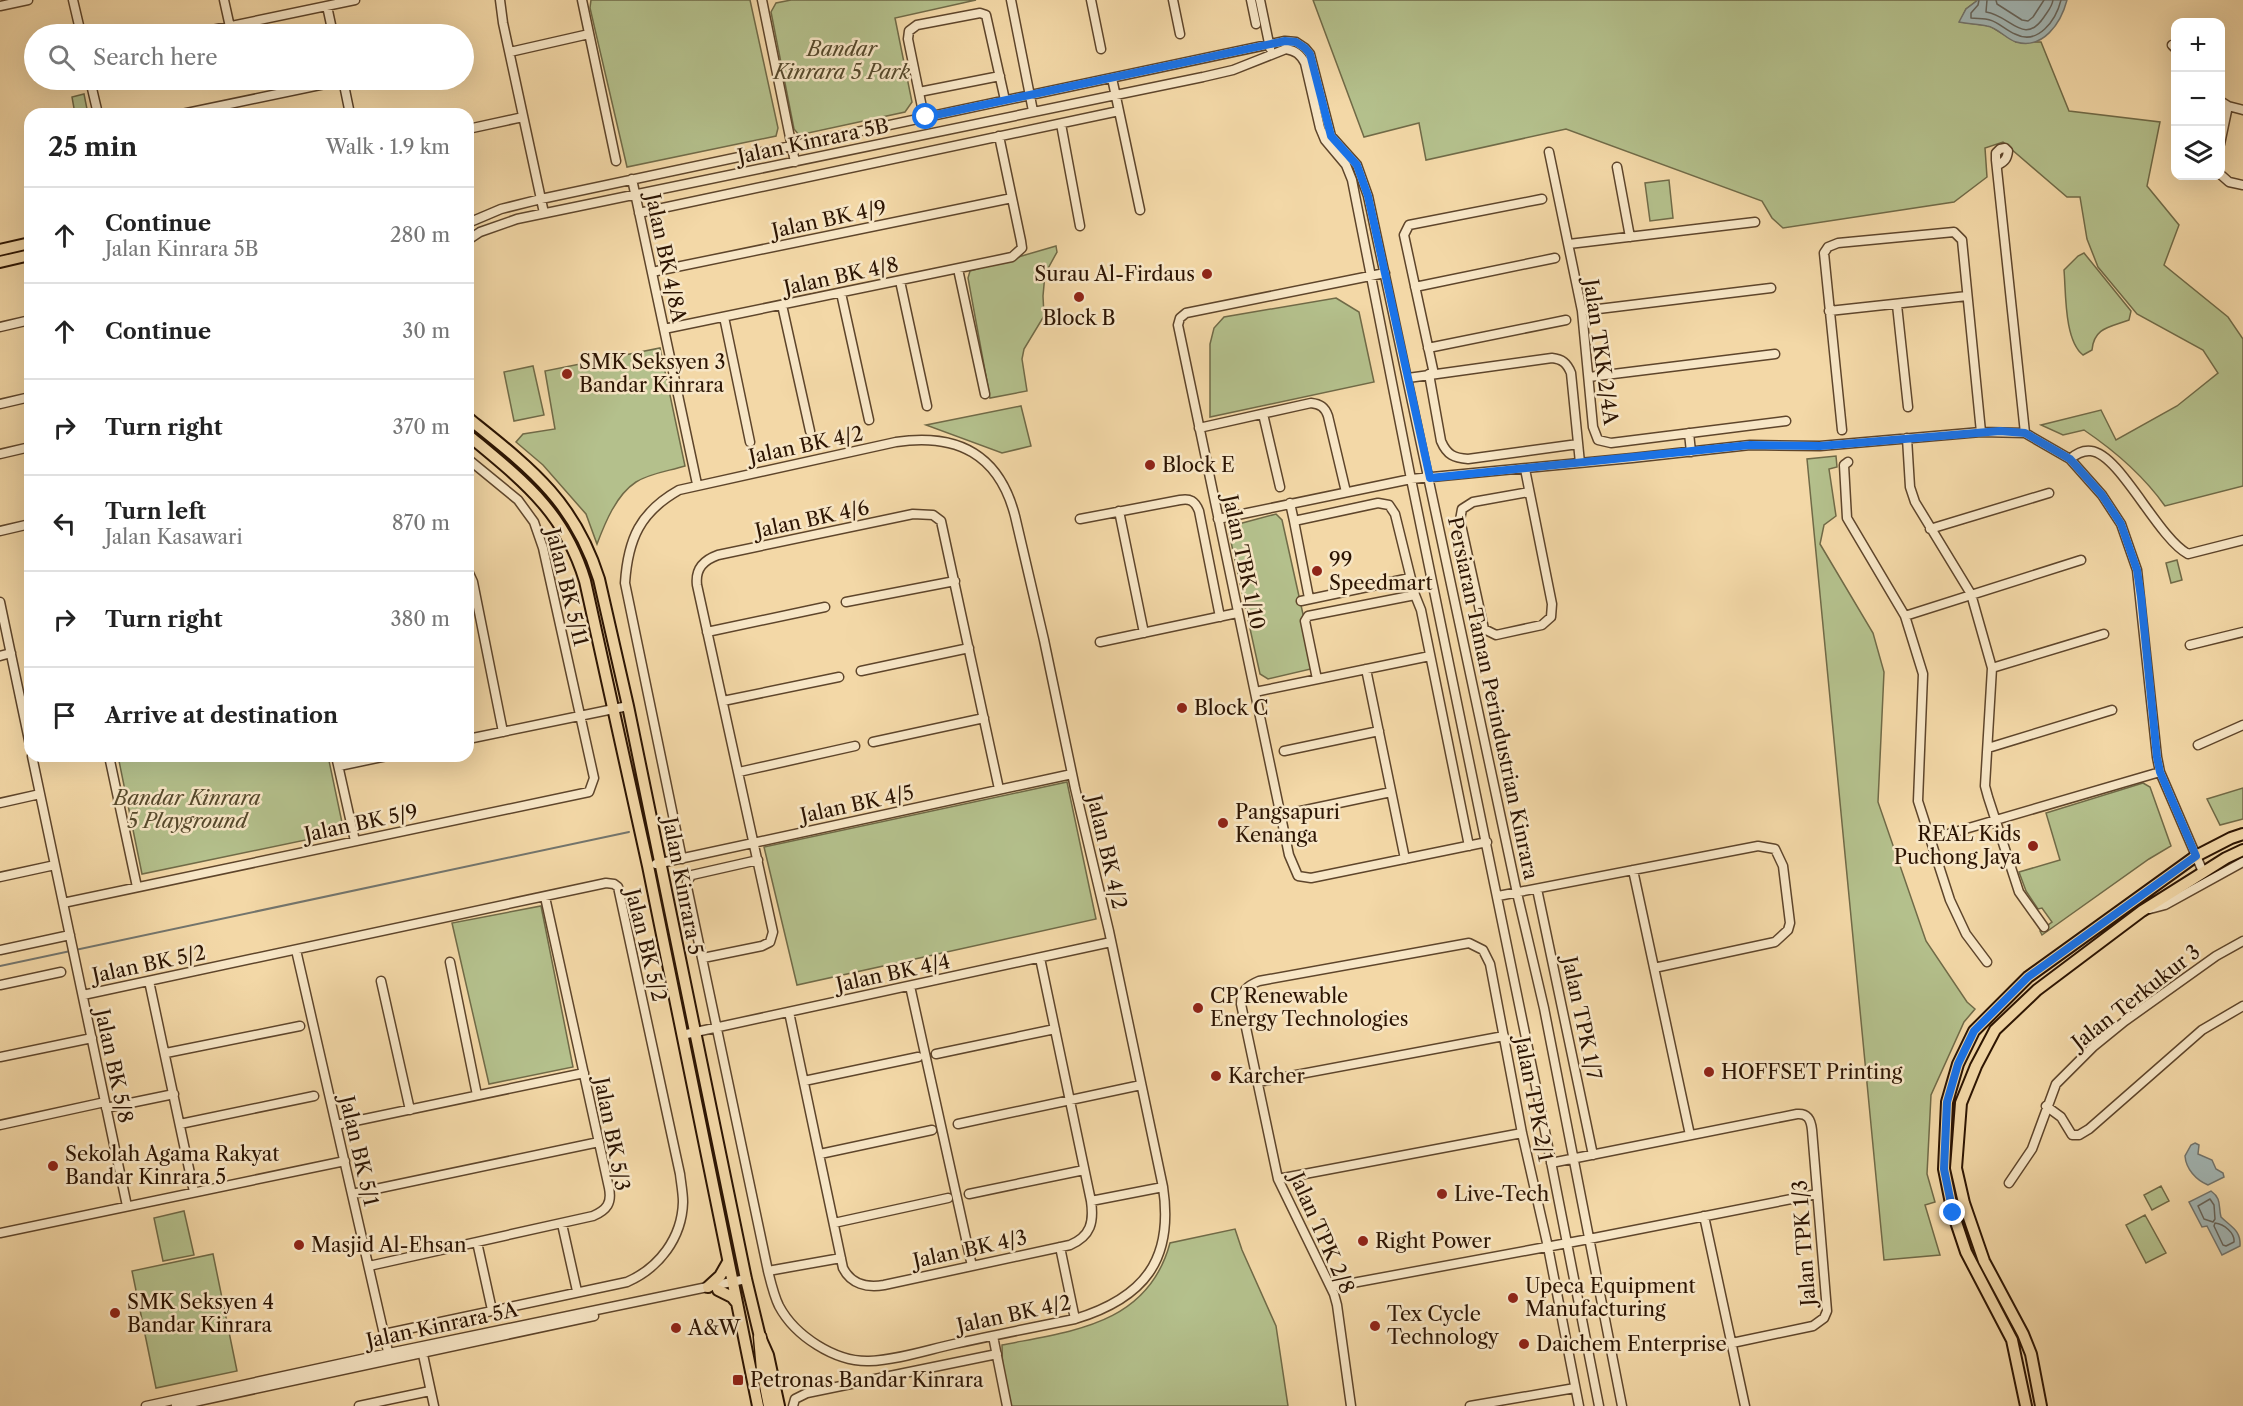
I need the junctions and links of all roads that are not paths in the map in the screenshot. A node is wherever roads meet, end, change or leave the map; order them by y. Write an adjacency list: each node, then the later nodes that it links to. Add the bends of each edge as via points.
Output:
1 (28, 0): 13 (street)
2 (74, 0): 15 (street)
3 (224, 0): 16 (street)
4 (355, 0): 14 (street)
5 (500, 0): 24 (street)
6 (582, 0): 20 (street)
7 (762, 0): 47 (street)
8 (1011, 0): 32 (street)
9 (1091, 0): 23 (street)
10 (1173, 0): 21 (street)
11 (1251, 0): 19 (street)
12 (1260, 0): 22 (street)
13 (0, 6)
14 (327, 6): 17 (street); 18 (street)
15 (79, 24)
16 (229, 24)
17 (244, 24)
18 (331, 24)
19 (1256, 24)
20 (589, 34): 24 (street); 49 (street)
21 (1180, 34)
22 (1269, 44): 25 (street); 27 (street, Jalan Kinrara 5B); 76 (street, Persiaran Taman Perindustrian Kinrara, via 1296,42 1310,54 1331,136 1362,172)
23 (1101, 50)
24 (510, 52): 42 (street)
25 (1272, 55): 33 (street, Jalan Kinrara 5B, via 1233,70); 77 (street, Persiaran Taman Perindustrian Kinrara, via 1294,51 1305,63 1325,141 1346,165 1352,180)
26 (1000, 76): 31 (street); 31 (street, via 986,15 944,19 917,25 909,31); 34 (street)
27 (1112, 78): 32 (street, Jalan Kinrara 5B); 33 (street)
28 (92, 90): 36 (street)
29 (296, 90): 37 (street)
30 (345, 90): 38 (street)
31 (919, 92): 43 (street)
32 (1029, 94): 34 (street, Jalan Kinrara 5B); 40 (street)
33 (1115, 94): 40 (street, Jalan Kinrara 5B); 41 (street)
34 (1005, 100): 43 (street, Jalan Kinrara 5B)
35 (2225, 103): 39 (street)
36 (97, 108)
37 (210, 108)
38 (349, 108)
39 (2243, 110)
40 (1033, 111): 50 (street, Jalan Kinrara 5B)
41 (1119, 111): 44 (street); 60 (street)
42 (523, 117): 45 (street); 58 (street)
43 (924, 117): 47 (street, Jalan Kinrara 5B)
44 (1061, 124): 46 (street); 65 (street)
45 (474, 128)
46 (999, 136): 57 (street); 62 (street)
47 (792, 146): 50 (street); 54 (street, Jalan Kinrara 5B)
48 (1549, 152): 69 (street, Jalan TKK 2/4A)
49 (616, 161)
50 (795, 162): 56 (street, Jalan Kinrara 5B)
51 (1998, 165): 111 (street)
52 (1617, 167): 67 (street)
53 (2225, 178): 55 (street)
54 (632, 179): 56 (street, Jalan BK 4/8A); 58 (street, Jalan Kinrara 5B)
55 (2243, 185)
56 (635, 194): 61 (street, Jalan Kinrara 5B); 62 (street, Jalan BK 4/8A)
57 (1012, 198): 74 (street, Jalan BK 4/8, via 1022,248 1012,258); 75 (street, Jalan BK 4/9)
58 (541, 199): 61 (street); 63 (street, Jalan Kinrara 5B)
59 (1542, 199): 79 (street, via 1409,225 1404,235)
60 (1140, 210)
61 (544, 213): 66 (street, Jalan Kinrara 5B, via 499,225)
62 (639, 213): 75 (street, Jalan BK 4/8A)
63 (474, 220)
64 (1755, 222): 67 (street)
65 (1080, 226)
66 (474, 237)
67 (1630, 237): 69 (street)
68 (24, 244): 70 (main road)
69 (1569, 244): 85 (street, Jalan TKK 2/4A)
70 (0, 250)
71 (24, 256): 73 (main road)
72 (1555, 258): 79 (street)
73 (0, 262)
74 (958, 269): 78 (street, Jalan BK 4/8); 97 (street)
75 (652, 272): 91 (street, Jalan BK 4/8A)
76 (1385, 273): 77 (street, Jalan TBK 1/10); 96 (street, Persiaran Taman Perindustrian Kinrara)
77 (1370, 277): 106 (street, Jalan TBK 1/10, via 1186,313 1180,318 1178,325); 125 (street, Persiaran Taman Perindustrian Kinrara)
78 (900, 281): 81 (street, Jalan BK 4/8); 100 (street)
79 (1415, 287): 92 (street)
80 (1771, 288): 85 (street)
81 (842, 293): 83 (street, Jalan BK 4/8); 103 (street)
82 (1967, 296): 84 (street); 86 (street, via 1962,240 1954,232 1838,243 1824,253); 109 (street)
83 (782, 305): 87 (street, Jalan BK 4/8); 107 (street)
84 (1897, 305): 86 (street); 101 (street)
85 (1582, 311): 95 (street, Jalan TKK 2/4A)
86 (1829, 311): 108 (street)
87 (724, 317): 91 (street, Jalan BK 4/8); 114 (street)
88 (1566, 320): 92 (street)
89 (24, 321): 90 (street)
90 (0, 327)
91 (664, 329): 126 (street, Jalan BK 4/8A)
92 (1428, 348): 94 (street)
93 (1775, 354): 95 (street)
94 (1431, 374): 96 (street); 115 (street, via 1441,441 1451,456 1468,459); 115 (street, via 1558,359 1571,373)
95 (1589, 377): 110 (street, Jalan TKK 2/4A, via 1594,434 1598,440 1611,443)
96 (1408, 378): 124 (street, Persiaran Taman Perindustrian Kinrara)
97 (985, 394)
98 (24, 398): 99 (street)
99 (0, 404)
100 (927, 406)
101 (1908, 407)
102 (1263, 414): 106 (street); 127 (street); 128 (street, via 1311,403 1323,406)
103 (869, 420)
104 (1786, 421): 110 (street, Jalan TKK 2/4A)
105 (474, 423): 169 (main road, Jalan Kinrara 5, via 528,467 559,499 583,539 599,579)
106 (1200, 428): 134 (street, Jalan TBK 1/10)
107 (810, 430)
108 (1842, 430)
109 (1981, 432): 111 (street); 112 (street)
110 (1689, 433): 117 (street)
111 (2025, 433): 119 (street)
112 (1907, 438): 117 (street, via 1820,446 1750,445); 137 (street, via 1910,487)
113 (474, 440): 170 (main road, Jalan Kinrara 5, via 547,505 570,544 585,581)
114 (750, 442)
115 (1578, 444): 121 (street)
116 (24, 448): 118 (street)
117 (1691, 452): 121 (street)
118 (0, 454)
119 (2070, 459): 139 (street, via 2079,452 2090,451 2112,465 2167,538 2188,554); 190 (street, via 2102,495 2121,524 2131,549 2141,597)
120 (1848, 462): 150 (street, via 1842,473 1846,518)
121 (1580, 463): 123 (street)
122 (474, 464): 173 (street, Jalan BK 5/11, via 518,500 534,522)
123 (1525, 469): 124 (street); 129 (street)
124 (1430, 478): 125 (street); 218 (street, Persiaran Taman Perindustrian Kinrara)
125 (1411, 479): 128 (street); 201 (street, Persiaran Taman Perindustrian Kinrara)
126 (697, 484): 191 (street, Jalan BK 4/2, via 918,440 960,445 986,462 1010,496 1016,516); 206 (street, Jalan BK 4/2, via 664,498 643,519 631,544 625,583)
127 (1280, 486)
128 (1346, 492): 131 (street)
129 (1529, 492): 129 (street, via 1552,604 1551,617 1542,625 1496,635 1484,629 1460,520 1462,509 1473,502)
130 (2049, 494): 137 (street)
131 (1290, 503): 134 (street); 135 (street)
132 (1119, 511): 133 (street); 151 (street, via 1180,500 1194,502); 154 (street)
133 (1080, 519)
134 (1218, 519): 149 (street, Jalan TBK 1/10)
135 (1294, 521): 141 (street, via 1378,503 1389,506 1395,514); 141 (street, via 1305,599)
136 (24, 525): 138 (street)
137 (1930, 529): 144 (street)
138 (0, 531)
139 (2243, 540)
140 (2081, 560): 144 (street)
141 (1410, 578): 145 (street)
142 (956, 581): 147 (street); 152 (street, Jalan BK 4/6, via 941,521 933,515 913,514 708,559 696,580); 158 (street, Jalan BK 4/6)
143 (474, 582): 177 (street)
144 (1971, 594): 150 (street); 162 (street)
145 (1415, 595): 161 (street); 166 (street, via 1308,615 1305,621)
146 (0, 602): 159 (street)
147 (846, 602)
148 (825, 607): 152 (street)
149 (1237, 613): 151 (street); 167 (street, Jalan TBK 1/10)
150 (1905, 616): 199 (street, via 1923,674 1918,801)
151 (1220, 617): 154 (street)
152 (707, 632): 168 (street, Jalan BK 4/6)
153 (2243, 632): 157 (street)
154 (1144, 633): 156 (street)
155 (2104, 634): 162 (street)
156 (1100, 642)
157 (2190, 645)
158 (969, 648): 164 (street); 174 (street, Jalan BK 4/6)
159 (11, 653): 160 (street); 172 (street)
160 (0, 656)
161 (1430, 656): 163 (street); 203 (street)
162 (1992, 668): 182 (street)
163 (1366, 669): 166 (street); 176 (street)
164 (861, 671)
165 (839, 677): 168 (street)
166 (1317, 679): 167 (street)
167 (1255, 692): 207 (street, Jalan TBK 1/10, via 1288,855 1298,876 1311,878)
168 (723, 701): 189 (street, Jalan BK 4/6)
169 (628, 706): 170 (street); 210 (main road, Jalan Kinrara 5)
170 (612, 709): 173 (street); 212 (main road, Jalan Kinrara 5)
171 (2112, 710): 182 (street)
172 (24, 716)
173 (581, 716): 177 (street); 200 (street, Jalan BK 5/9, via 594,778 588,792)
174 (984, 718): 179 (street); 192 (street, Jalan BK 4/6)
175 (2243, 725): 180 (street)
176 (1379, 731): 183 (street); 193 (street)
177 (503, 732): 178 (street)
178 (474, 738)
179 (873, 742)
180 (2198, 745)
181 (855, 746): 189 (street)
182 (1988, 748): 197 (street, via 1985,786)
183 (1284, 751)
184 (33, 762): 194 (street, Jalan BK 5/8)
185 (110, 762): 216 (street)
186 (338, 762): 188 (street)
187 (358, 762): 188 (street)
188 (339, 766): 200 (street)
189 (739, 772): 202 (street, Jalan BK 4/6)
190 (2160, 772): 197 (street); 205 (street)
191 (1072, 774): 192 (street, Jalan BK 4/5); 226 (street, Jalan BK 4/2)
192 (999, 789): 202 (street, Jalan BK 4/5)
193 (1391, 792): 196 (street); 207 (street)
194 (40, 794): 195 (street); 211 (street, Jalan BK 5/8)
195 (0, 803)
196 (1296, 812)
197 (1997, 820): 199 (street); 223 (street, via 2019,892)
198 (2243, 834): 205 (main road)
199 (1931, 839): 233 (street, via 1954,909 1966,934)
200 (355, 841): 216 (street, Jalan BK 5/9)
201 (1487, 842): 203 (street); 219 (street, Persiaran Taman Perindustrian Kinrara)
202 (754, 843): 206 (street, Jalan BK 4/5); 208 (street, Jalan BK 4/6)
203 (1469, 846): 207 (street)
204 (2243, 850): 214 (main road)
205 (2196, 856): 214 (street); 335 (main road, via 2028,977 1974,1031 1952,1083 1947,1102 1944,1169 1949,1196 1972,1267 2012,1340)
206 (682, 859): 210 (street, Jalan BK 4/5)
207 (1406, 859)
208 (758, 860): 230 (street, Jalan BK 4/6, via 773,932 770,942); 230 (street, Jalan BK 4/2, via 689,877 687,887)
209 (2243, 862): 222 (street, via 2165,905)
210 (660, 863): 212 (street, Jalan BK 4/5); 246 (main road, Jalan Kinrara 5)
211 (55, 865): 215 (street); 221 (street, Jalan BK 5/8)
212 (648, 866): 247 (main road, Jalan Kinrara 5)
213 (1633, 870): 217 (street); 234 (street); 234 (street, via 1758,846 1775,849 1783,866 1790,922 1783,937 1765,945)
214 (2203, 872): 222 (main road)
215 (0, 877)
216 (137, 887): 221 (street, Jalan BK 5/9)
217 (1537, 889): 218 (street); 274 (street, Jalan TPK 1/7)
218 (1517, 893): 219 (street); 275 (street, Persiaran Taman Perindustrian Kinrara)
219 (1498, 896): 277 (street, Persiaran Taman Perindustrian Kinrara)
220 (545, 897): 229 (street, Jalan BK 5/2); 254 (street, Jalan BK 5/3); 307 (street, Jalan BK 5/2, via 606,884 618,887 683,1201 674,1238 653,1267 627,1282)
221 (63, 903): 224 (street, Jalan BK 5/8)
222 (2142, 911): 336 (main road, via 2037,990 1995,1030 1961,1103 1956,1168 1964,1203 1984,1262 2031,1354)
223 (2044, 927)
224 (70, 935): 228 (street); 240 (street, Jalan BK 5/8)
225 (2243, 940): 263 (street, Jalan Terkukur 3, via 2092,1047 2056,1084)
226 (1111, 942): 231 (street, Jalan BK 4/4); 257 (street, Jalan BK 4/2)
227 (1476, 945): 248 (street, Jalan TPK 2/1, via 1488,956); 256 (street, Jalan TPK 2/8, via 1458,944 1259,981 1241,996)
228 (0, 950)
229 (296, 950): 236 (street, Jalan BK 5/2); 268 (street, Jalan BK 5/1)
230 (703, 958): 244 (street, Jalan BK 4/2)
231 (1040, 958): 239 (street, Jalan BK 4/4); 245 (street, Jalan BK 4/3)
232 (450, 962): 259 (street)
233 (1987, 962)
234 (1654, 969): 271 (street)
235 (61, 972): 238 (street)
236 (149, 981): 240 (street, Jalan BK 5/2); 250 (street)
237 (381, 981): 264 (street)
238 (0, 985)
239 (910, 986): 242 (street, Jalan BK 4/4); 301 (street)
240 (82, 995): 249 (street, Jalan BK 5/8)
241 (2243, 1006): 263 (street, via 2202,1030 2079,1135 2072,1135 2061,1117)
242 (789, 1012): 244 (street, Jalan BK 4/4); 255 (street, Jalan BK 4/3)
243 (300, 1026): 250 (street)
244 (718, 1027): 246 (street, Jalan BK 4/4); 302 (street, Jalan BK 4/2)
245 (1055, 1029): 251 (street); 261 (street, Jalan BK 4/3)
246 (694, 1032): 247 (street, Jalan BK 4/4); 303 (main road, Jalan Kinrara 5)
247 (682, 1035): 299 (main road, Jalan Kinrara 5)
248 (1504, 1036): 256 (street); 270 (street, Jalan TPK 2/1)
249 (92, 1038): 252 (street); 262 (street, Jalan BK 5/8)
250 (166, 1053): 258 (street)
251 (936, 1054)
252 (0, 1057)
253 (918, 1057): 255 (street)
254 (584, 1072): 259 (street); 272 (street, Jalan BK 5/3)
255 (804, 1081): 273 (street, Jalan BK 4/3)
256 (1258, 1082): 279 (street, Jalan TPK 2/8)
257 (1141, 1085): 261 (street); 281 (street, Jalan BK 4/2)
258 (174, 1094): 262 (street); 265 (street)
259 (477, 1095): 264 (street)
260 (314, 1096): 265 (street)
261 (1070, 1100): 266 (street); 278 (street, Jalan BK 4/3)
262 (106, 1105): 267 (street); 288 (street, Jalan BK 5/8)
263 (2046, 1106): 280 (street, Jalan Terkukur 3, via 2032,1149)
264 (410, 1110): 268 (street)
265 (180, 1124): 282 (street)
266 (958, 1124)
267 (0, 1125)
268 (336, 1125): 276 (street, Jalan BK 5/1)
269 (932, 1130): 273 (street)
270 (1522, 1133): 279 (street); 297 (street, Jalan TPK 2/1)
271 (1690, 1135): 274 (street); 285 (street, Jalan TPK 1/3, via 1803,1114 1811,1124)
272 (599, 1142): 283 (street); 291 (street, Jalan BK 5/3, via 609,1203 600,1213)
273 (820, 1154): 290 (street, Jalan BK 4/3)
274 (1593, 1155): 275 (street)
275 (1573, 1159): 277 (street); 293 (street, Persiaran Taman Perindustrian Kinrara)
276 (345, 1161): 282 (street); 283 (street, Jalan BK 5/1)
277 (1551, 1163): 295 (street, Persiaran Taman Perindustrian Kinrara)
278 (1084, 1170): 284 (street); 287 (street, Jalan BK 4/3)
279 (1278, 1179): 305 (street, Jalan TPK 2/8)
280 (2009, 1183)
281 (1162, 1187): 287 (street); 310 (street, Jalan BK 4/2, via 1165,1227 1154,1265 1122,1300)
282 (194, 1192): 288 (street)
283 (352, 1194): 300 (street, Jalan BK 5/1)
284 (969, 1194)
285 (1817, 1194): 289 (street); 314 (street, Jalan TPK 1/3, via 1827,1304 1824,1318 1813,1326)
286 (948, 1198): 290 (street)
287 (1091, 1201): 296 (street, Jalan BK 4/3, via 1093,1216 1086,1235)
288 (127, 1206): 292 (street)
289 (1704, 1216): 293 (street); 314 (street)
290 (834, 1223): 298 (street, Jalan BK 4/3)
291 (562, 1224): 294 (street, Jalan BK 5/3); 307 (street)
292 (0, 1233)
293 (1589, 1239): 295 (street); 333 (street, Persiaran Taman Perindustrian Kinrara)
294 (477, 1242): 300 (street, Jalan BK 5/3); 309 (street)
295 (1566, 1244): 297 (street); 332 (street, Persiaran Taman Perindustrian Kinrara)
296 (1060, 1247): 301 (street, Jalan BK 4/3); 310 (street)
297 (1548, 1247): 305 (street); 318 (street, Jalan TPK 2/1)
298 (841, 1258): 301 (street, Jalan BK 4/3, via 853,1281 870,1286); 302 (street)
299 (728, 1262): 304 (main road, Jalan Kinrara 5); 306 (main road)
300 (369, 1266): 311 (street, Jalan BK 5/1)
301 (972, 1266)
302 (768, 1271): 312 (street, Jalan BK 4/2, via 779,1306 796,1329 816,1344 843,1356 868,1361)
303 (747, 1282): 304 (street, Jalan Kinrara 5A); 313 (main road, Jalan Kinrara 5)
304 (733, 1285): 306 (street, Jalan Kinrara 5A); 308 (main road, Jalan Kinrara 5)
305 (1330, 1287): 329 (street, Jalan TPK 2/8, via 1340,1315)
306 (713, 1288): 308 (main road); 315 (street, Jalan Kinrara 5A)
307 (577, 1291): 309 (street, Jalan BK 5/2)
308 (737, 1303): 325 (main road, Jalan Kinrara 5)
309 (492, 1310): 311 (street, Jalan BK 5/2)
310 (1075, 1319): 312 (street, Jalan BK 4/2)
311 (384, 1334): 317 (street, Jalan BK 5/1)
312 (993, 1336): 316 (street)
313 (759, 1337): 326 (highway); 327 (main road, Jalan Kinrara 5, via 768,1355)
314 (1732, 1343): 334 (street)
315 (422, 1350): 317 (street, Jalan Kinrara 5A); 319 (street)
316 (997, 1354): 320 (street, via 807,1393); 328 (street)
317 (389, 1356): 321 (street, Jalan Kinrara 5A); 322 (street, Jalan Kinrara 5A)
318 (1575, 1388): 330 (street); 331 (street, Jalan TPK 2/1)
319 (430, 1391): 323 (street); 324 (street)
320 (794, 1403)
321 (146, 1406)
322 (176, 1406)
323 (359, 1406)
324 (434, 1406)
325 (758, 1406)
326 (770, 1406)
327 (779, 1406)
328 (1007, 1406)
329 (1351, 1406)
330 (1470, 1406)
331 (1579, 1406)
332 (1599, 1406)
333 (1622, 1406)
334 (1745, 1406)
335 (2026, 1406)
336 (2041, 1406)

